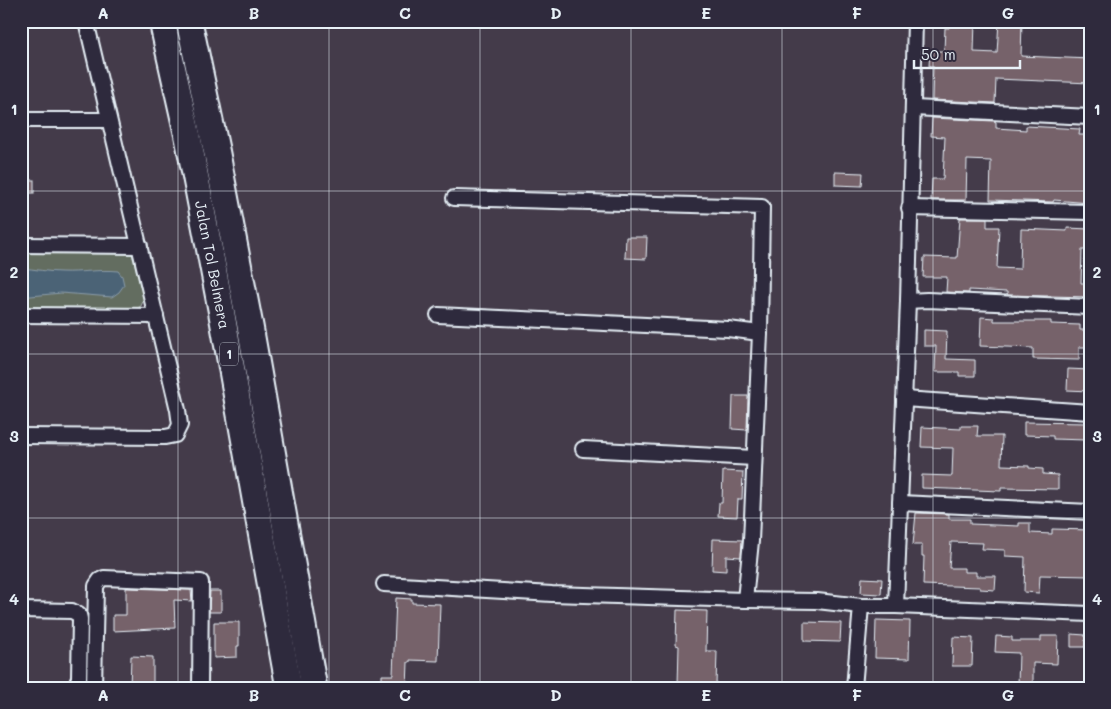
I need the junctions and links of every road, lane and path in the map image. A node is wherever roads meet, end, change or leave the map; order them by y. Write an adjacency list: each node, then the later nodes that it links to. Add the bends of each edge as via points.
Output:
1 (86, 21): 8 (street)
2 (162, 21): 36 (highway, Jalan Tol Belmera / 1, via 221,309)
3 (188, 21): 37 (highway, Jalan Tol Belmera / 1, via 250,326)
4 (915, 21): 5 (street)
5 (914, 108): 6 (street); 10 (street)
6 (1090, 117)
7 (21, 120): 8 (street)
8 (109, 120): 13 (street)
9 (454, 198): 19 (street, via 762,207)
10 (909, 208): 11 (street); 14 (street)
11 (1090, 212)
12 (21, 245): 13 (street)
13 (140, 246): 18 (street)
14 (908, 301): 15 (street); 20 (street)
15 (1090, 307)
16 (21, 315): 18 (street)
17 (438, 315): 19 (street)
18 (156, 316): 22 (street, via 178,410 180,425 175,434 165,437)
19 (760, 333): 24 (street)
20 (904, 399): 21 (street); 25 (street)
21 (1090, 412)
22 (21, 436)
23 (583, 449): 24 (street)
24 (754, 458): 28 (street)
25 (900, 503): 26 (street); 30 (street)
26 (1090, 512)
27 (384, 584): 28 (street, via 552,594)
28 (745, 600): 29 (street, via 817,601)
29 (861, 606): 30 (street); 38 (street)
30 (896, 606): 32 (street)
31 (21, 610): 33 (street, via 72,611 79,615 80,678)
32 (1090, 614)
33 (75, 688)
34 (94, 688): 35 (street, via 96,586 107,578 201,582)
35 (200, 688)
36 (289, 688)
37 (314, 688)
38 (854, 688)

